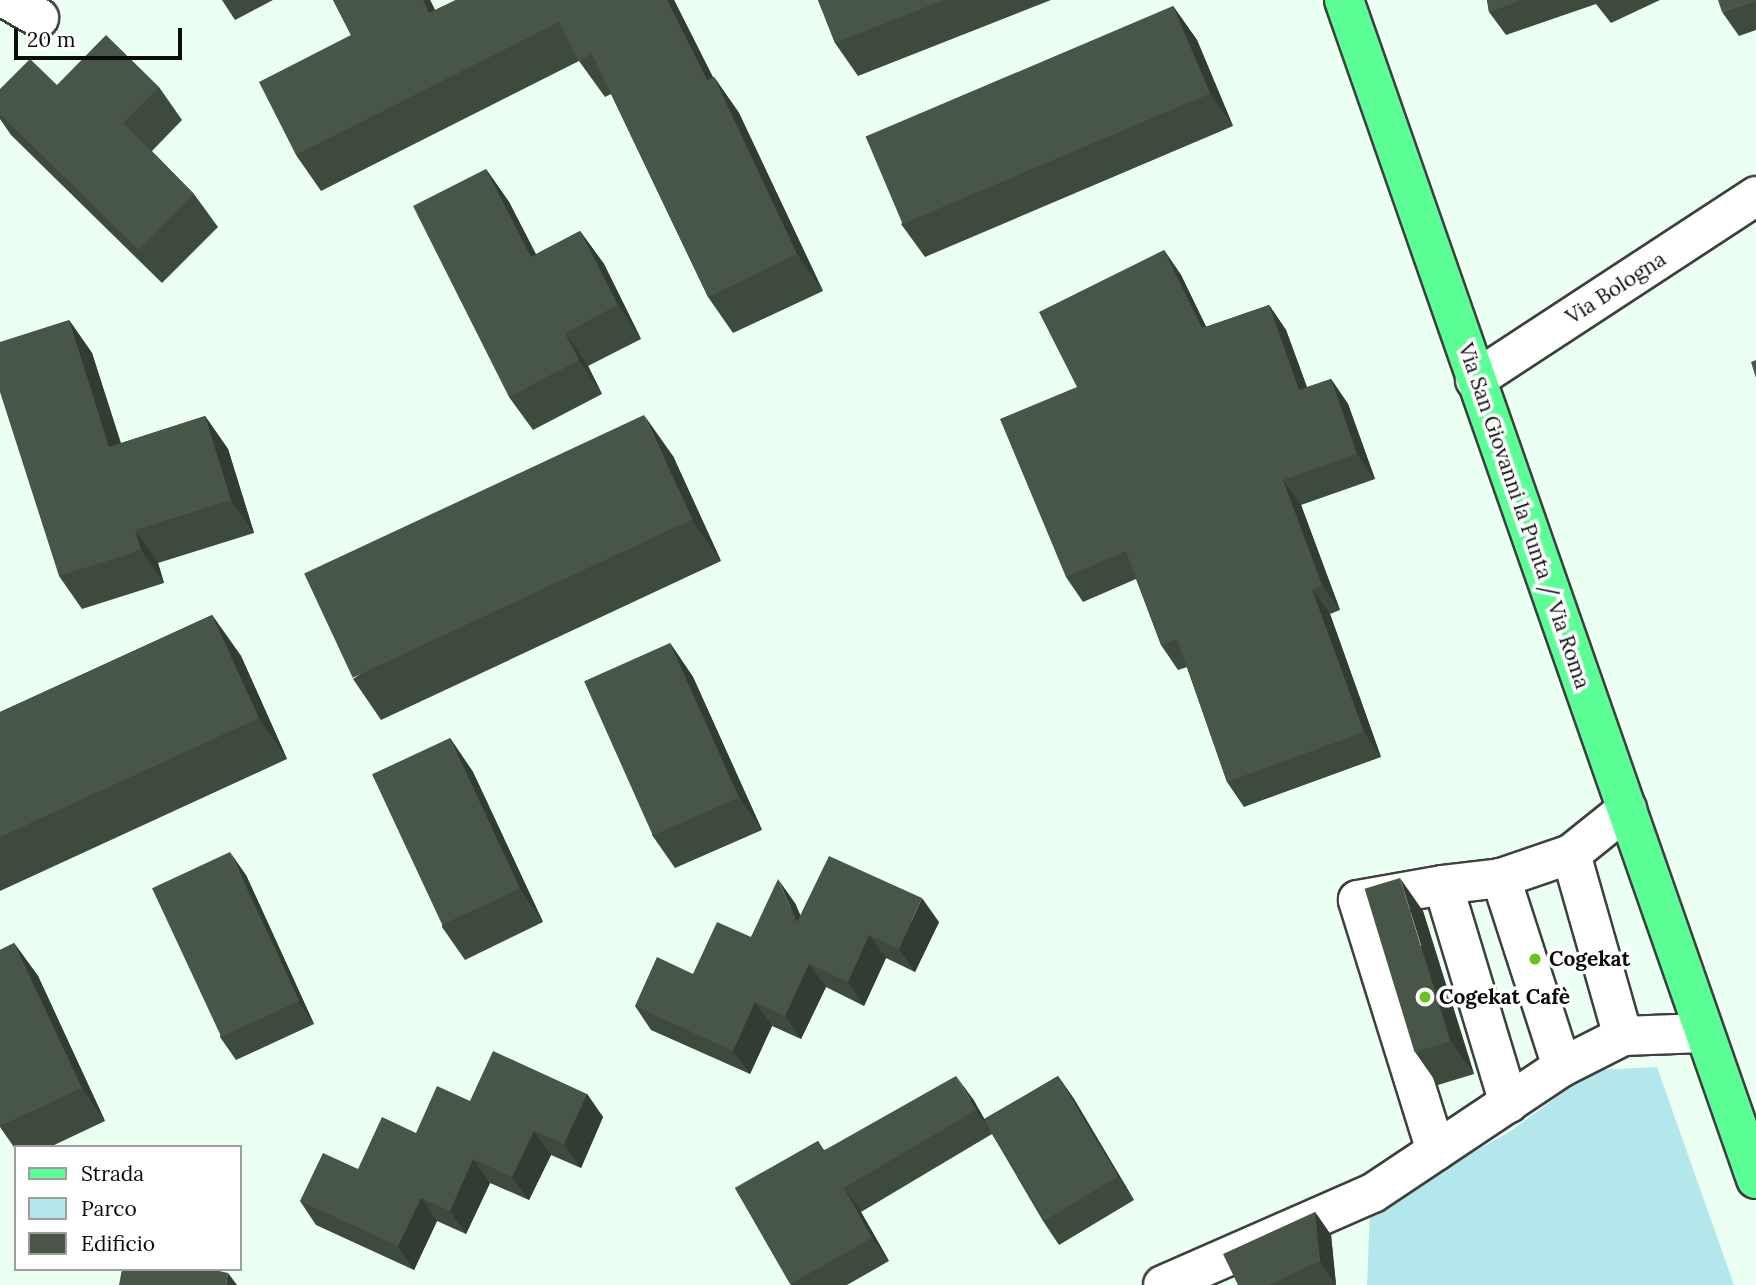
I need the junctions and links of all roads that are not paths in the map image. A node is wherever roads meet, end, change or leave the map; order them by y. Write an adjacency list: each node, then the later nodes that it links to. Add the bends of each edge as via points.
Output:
1 (1344, 0): 3 (main road, Via San Giovanni la Punta / Via Roma)
2 (1756, 197): 3 (street, Via Bologna)
3 (1475, 380): 4 (main road, Via San Giovanni la Punta / Via Roma)
4 (1627, 809): 5 (street); 8 (main road, Via San Giovanni la Punta / Via Roma)
5 (1572, 854): 6 (street); 9 (street)
6 (1501, 878): 7 (street); 10 (street)
7 (1443, 885): 11 (street); 12 (street, via 1358,900)
8 (1703, 1033): 9 (street); 13 (main road, Via San Giovanni la Punta / Via Roma)
9 (1623, 1036): 10 (street)
10 (1562, 1067): 11 (street)
11 (1509, 1103): 12 (street)
12 (1436, 1151): 14 (street, via 1373,1193)
13 (1756, 1179)
14 (1163, 1285)

